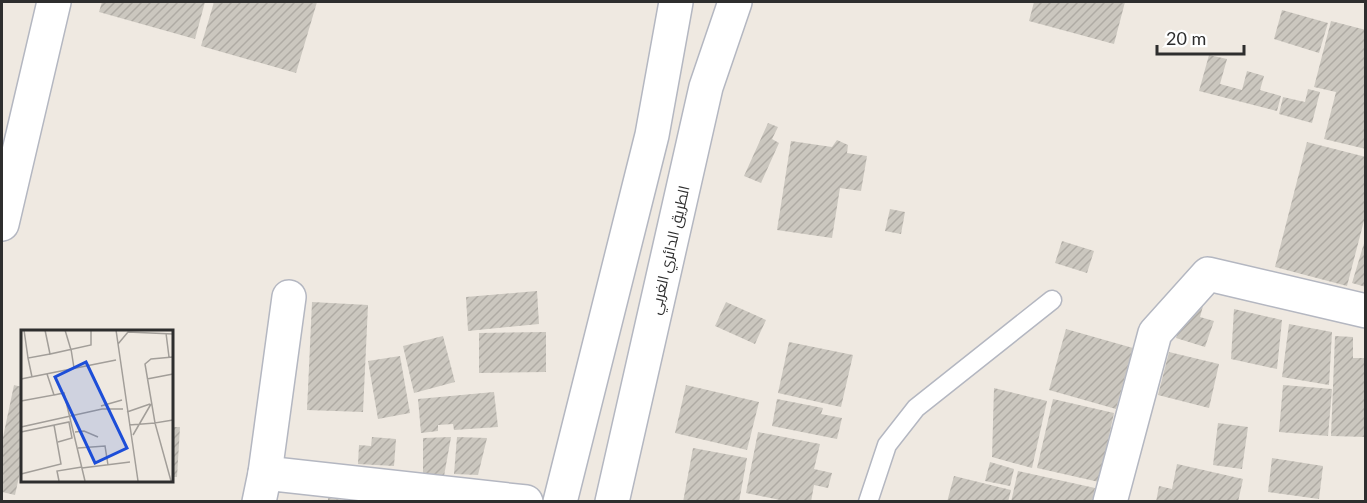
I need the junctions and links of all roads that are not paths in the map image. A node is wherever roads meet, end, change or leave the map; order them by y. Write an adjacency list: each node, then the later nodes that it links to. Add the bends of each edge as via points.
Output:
1 (54, 2): 4 (street)
2 (676, 2): 10 (street, via 652,135)
3 (735, 2): 11 (street, الطريق الدائري الغربي, via 706,87)
4 (3, 212)
5 (289, 297): 8 (street)
6 (1052, 300): 12 (lane, via 916,408 887,445)
7 (1365, 311): 13 (street, via 1208,274 1155,333)
8 (262, 487): 9 (street)
9 (526, 501)
10 (560, 501)
11 (612, 501)
12 (868, 501)
13 (1110, 501)

